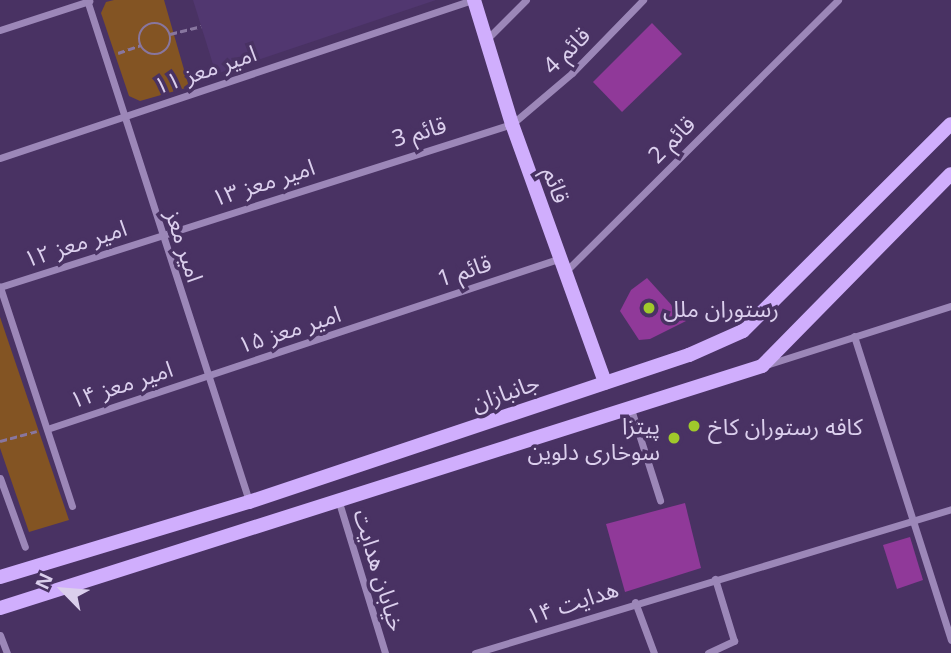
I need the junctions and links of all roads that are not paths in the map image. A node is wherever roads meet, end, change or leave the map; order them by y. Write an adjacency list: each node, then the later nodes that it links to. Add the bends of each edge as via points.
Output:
1 (88, 0): 6 (street); 8 (street, امیر معز)
2 (473, 0): 7 (main road, قائم); 8 (street, امیر معز ۱۱)
3 (526, 0): 7 (street)
4 (643, 0): 9 (street, قائم 4, via 572,73)
5 (838, 0): 15 (street, قائم 2)
6 (0, 30)
7 (486, 41): 9 (main road, قائم)
8 (123, 117): 11 (street, امیر معز ۱۱); 14 (street, امیر معز)
9 (512, 124): 13 (street, قائم 3); 15 (main road, قائم)
10 (951, 124): 22 (main road, جانبازان, via 743,331)
11 (0, 158)
12 (951, 174): 20 (main road)
13 (337, 177): 14 (street, امیر معز ۱۳)
14 (162, 236): 16 (street, امیر معز ۱۲); 21 (street, امیر معز)
15 (561, 266): 18 (street, قائم 1); 22 (main road, قائم)
16 (0, 287): 24 (street)
17 (951, 306): 19 (street)
18 (383, 318): 21 (street, امیر معز ۱۵)
19 (854, 336): 20 (street); 31 (street)
20 (762, 366): 23 (main road)
21 (207, 376): 24 (street, امیر معز ۱۴); 28 (street, امیر معز)
22 (606, 383): 28 (main road, جانبازان)
23 (630, 405): 26 (main road); 27 (street)
24 (47, 429): 29 (street)
25 (0, 478): 32 (street)
26 (338, 498): 36 (main road); 40 (street, خیابان هدایت)
27 (660, 500)
28 (249, 502): 33 (main road, جانبازان)
29 (72, 506)
30 (951, 509): 31 (street, هدایت ۱۴)
31 (910, 518): 34 (street, هدایت ۱۴); 38 (street)
32 (25, 547)
33 (0, 577)
34 (715, 579): 35 (street, هدایت ۱۴); 43 (street, via 734,641)
35 (635, 602): 41 (street, هدایت ۱۴); 42 (street)
36 (0, 608)
37 (0, 635): 39 (street)
38 (951, 640)
39 (7, 653)
40 (385, 653)
41 (475, 653)
42 (654, 653)
43 (708, 653)

